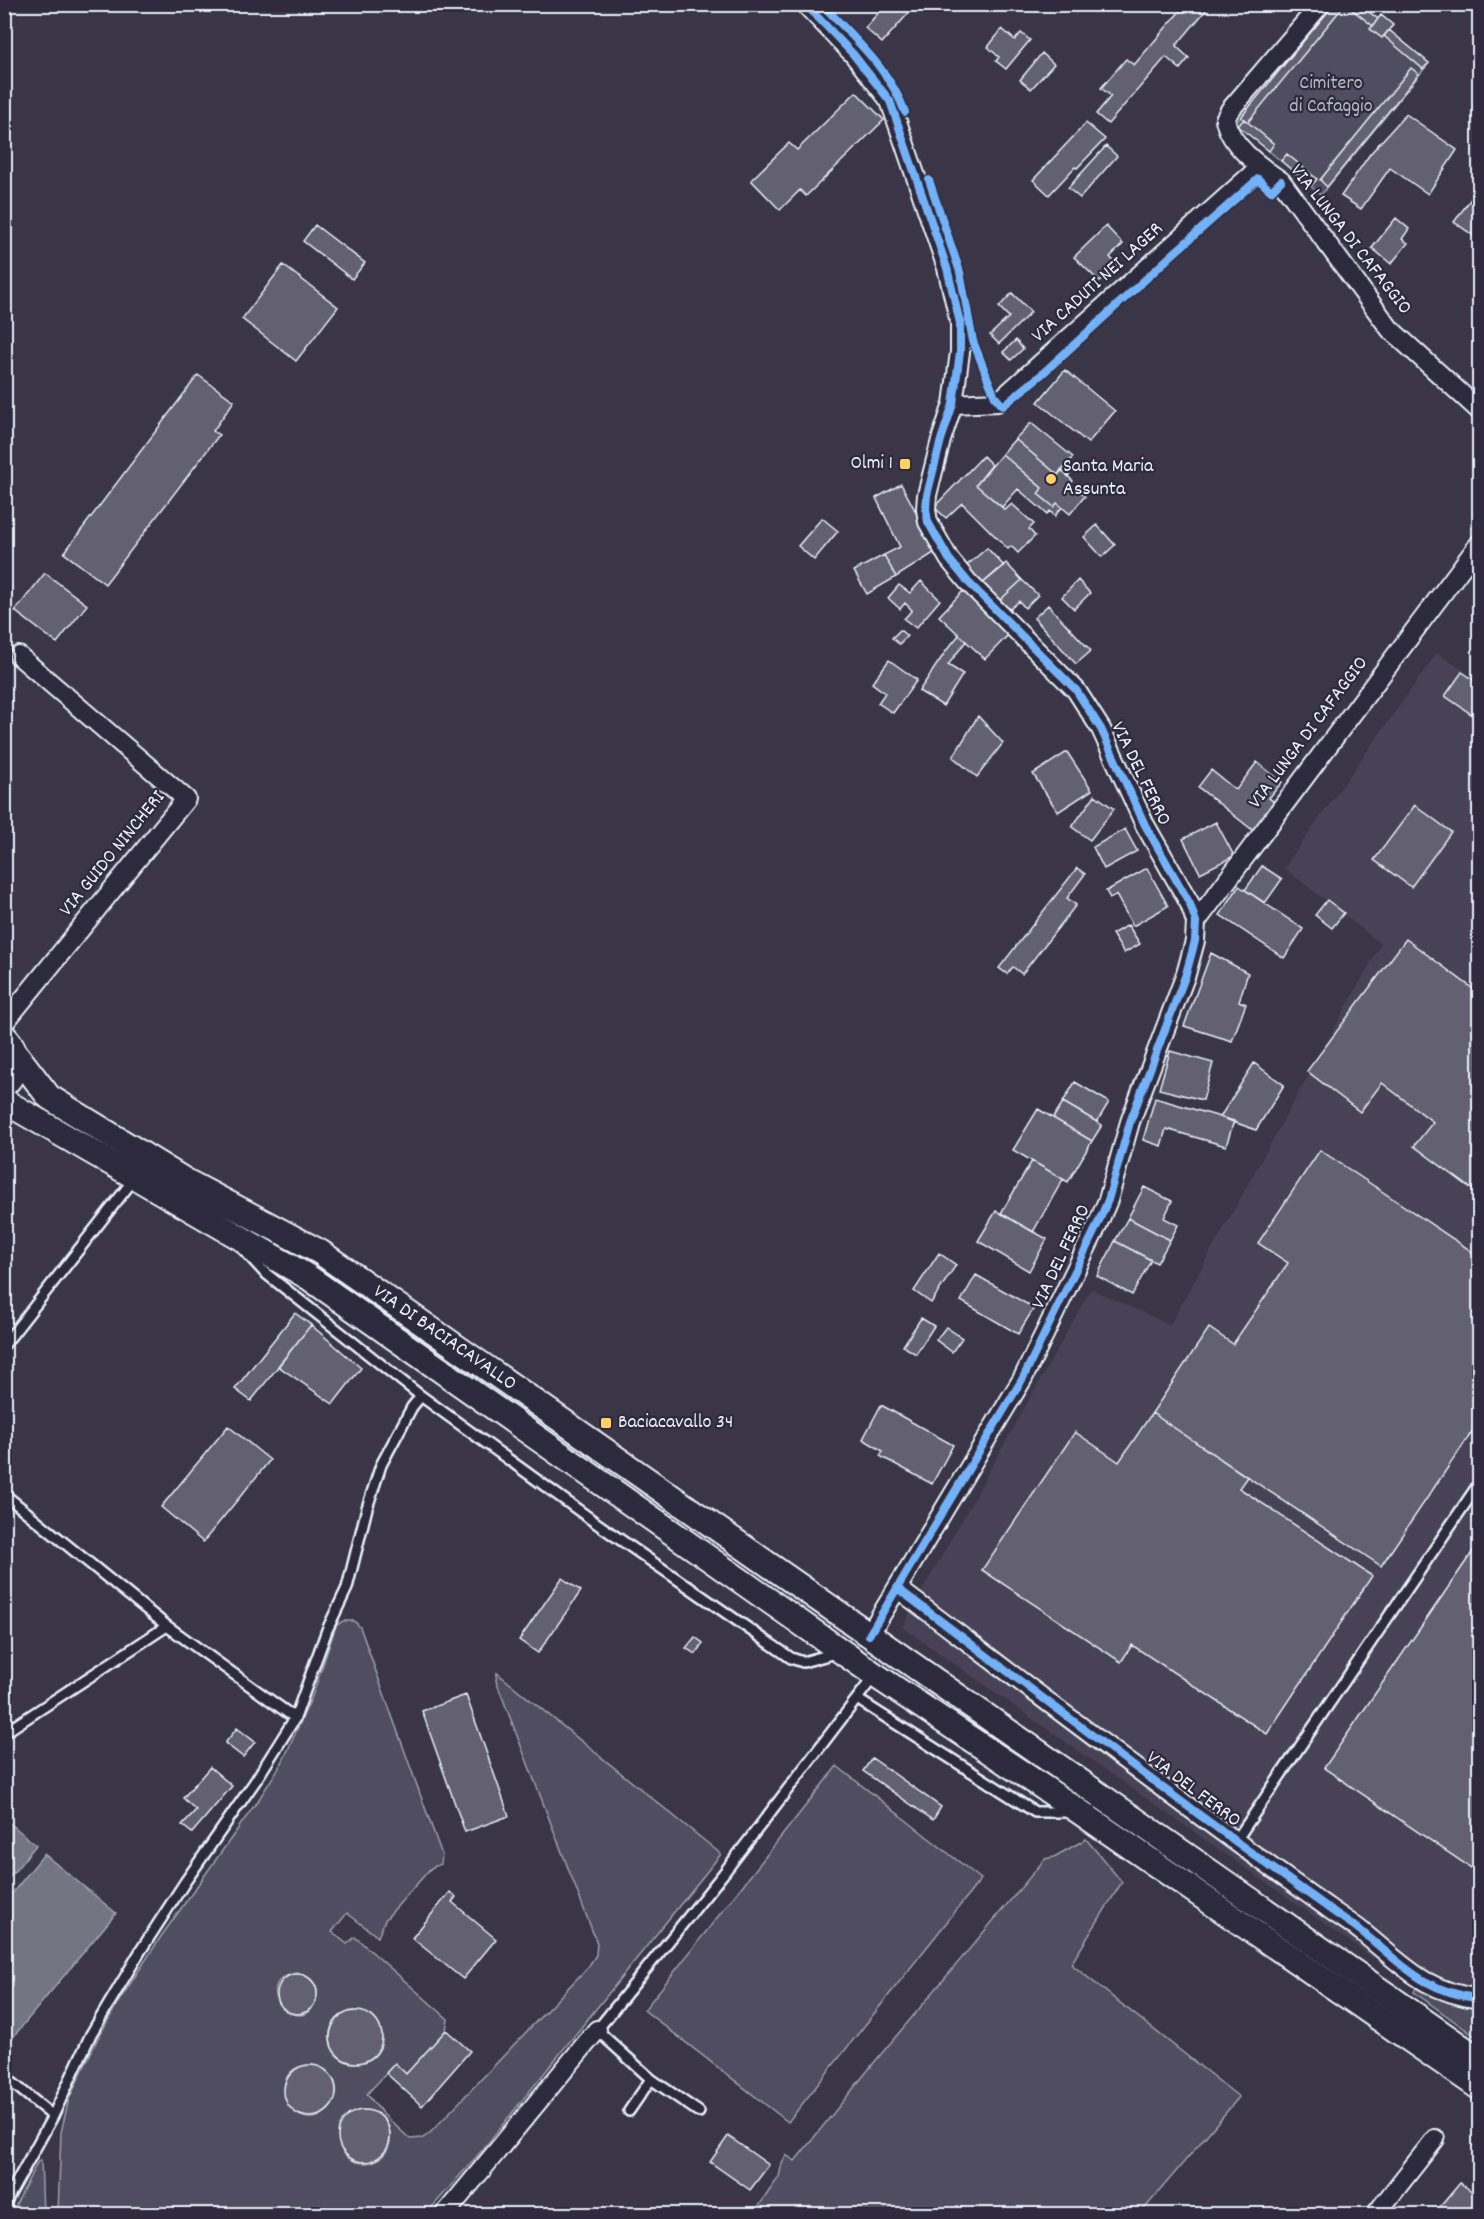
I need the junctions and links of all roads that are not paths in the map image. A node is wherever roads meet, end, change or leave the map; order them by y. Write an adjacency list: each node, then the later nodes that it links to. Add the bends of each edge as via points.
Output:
1 (805, 4): 4 (street, VIA DEL FERRO, via 853,54 890,101 947,268 960,323)
2 (1321, 4): 3 (street, VIA LUNGA DI CAFAGGIO, via 1225,119 1231,137)
3 (1260, 167): 4 (street, VIA CADUTI NEI LAGER, via 998,402); 5 (street, VIA LUNGA DI CAFAGGIO, via 1281,181 1390,329)
4 (953, 404): 8 (street, VIA DEL FERRO, via 929,484 928,522 949,559 968,582 1076,690 1101,729)
5 (1479, 411)
6 (1479, 543): 8 (street, VIA LUNGA DI CAFAGGIO)
7 (19, 656): 9 (street, VIA GUIDO NINCHERI, via 186,799)
8 (1196, 922): 19 (street, VIA DEL FERRO, via 1186,974 1130,1122 1096,1228 1023,1378)
9 (4, 1023)
10 (10, 1045): 11 (main road, VIA DI BACIACAVALLO, via 16,1068); 21 (main road, VIA DI BACIACAVALLO, via 49,1097 184,1180 320,1252)
11 (4, 1085)
12 (4, 1101): 13 (main road, VIA DI BACIACAVALLO)
13 (136, 1176): 14 (main road, VIA DI BACIACAVALLO); 15 (lane)
14 (222, 1226): 16 (lane, via 264,1272); 22 (main road, VIA DI BACIACAVALLO, via 308,1277)
15 (4, 1345)
16 (421, 1396): 22 (lane, via 791,1658 803,1662); 25 (lane, via 381,1465 347,1588)
17 (1479, 1482): 28 (lane)
18 (4, 1494): 20 (lane)
19 (897, 1588): 21 (street, VIA DEL FERRO); 28 (street, VIA DEL FERRO)
20 (167, 1626): 25 (lane); 26 (lane)
21 (868, 1635): 31 (main road)
22 (841, 1652): 23 (main road)
23 (875, 1675): 24 (lane); 27 (main road)
24 (857, 1699): 27 (lane, via 1035,1812); 30 (lane)
25 (295, 1718): 37 (lane, via 136,1959 91,2034)
26 (4, 1733)
27 (1080, 1812): 34 (main road)
28 (1235, 1842): 29 (street, VIA DEL FERRO, via 1367,1935 1418,1979)
29 (1479, 1999)
30 (597, 2030): 33 (lane); 40 (street)
31 (1470, 2054)
32 (4, 2076): 37 (lane)
33 (651, 2079): 35 (lane); 36 (lane)
34 (1479, 2088)
35 (629, 2111)
36 (699, 2112)
37 (53, 2116): 39 (lane)
38 (1435, 2139): 41 (street)
39 (4, 2205)
40 (445, 2214)
41 (1376, 2214)

